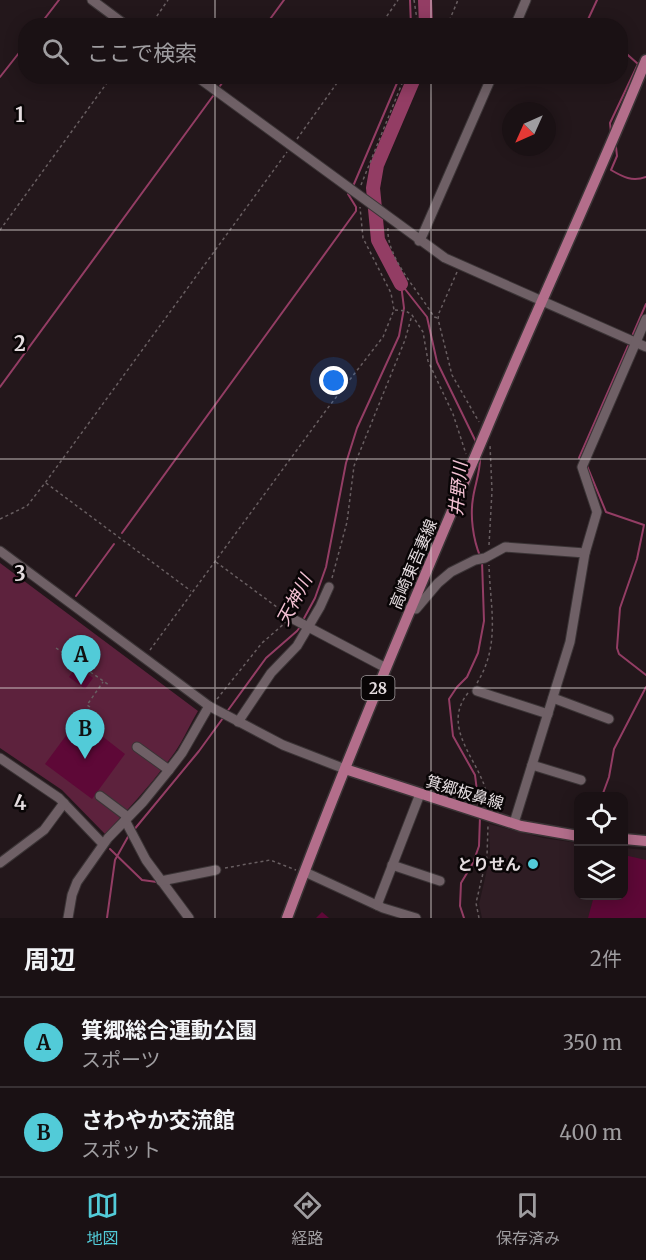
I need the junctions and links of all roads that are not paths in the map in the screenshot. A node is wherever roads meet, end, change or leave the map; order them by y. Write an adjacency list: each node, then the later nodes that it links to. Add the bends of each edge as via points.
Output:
1 (92, 0): 3 (street)
2 (526, 0): 4 (street)
3 (116, 18)
4 (518, 18)
5 (646, 60): 9 (main road, 高崎東吾妻線 / 28)
6 (207, 84): 8 (street)
7 (488, 84): 8 (street)
8 (419, 241): 9 (street, via 459,265)
9 (543, 302): 11 (street); 16 (main road, 高崎東吾妻線 / 28)
10 (646, 319): 11 (street)
11 (636, 343): 12 (street); 14 (street, via 582,467 597,512)
12 (646, 347)
13 (0, 550): 21 (street)
14 (585, 553): 16 (street, via 505,547 451,572 416,609); 20 (street, via 570,642)
15 (329, 587): 17 (street)
16 (410, 608): 18 (main road, 高崎東吾妻線 / 28)
17 (302, 623): 18 (street); 24 (street, via 297,646 271,673)
18 (386, 668): 28 (main road, 高崎東吾妻線 / 28)
19 (477, 691): 22 (street)
20 (553, 698): 22 (street); 23 (street)
21 (212, 707): 24 (street); 29 (street)
22 (548, 714): 27 (street)
23 (609, 719)
24 (236, 721): 28 (street, via 283,745)
25 (137, 747): 29 (street)
26 (0, 758): 33 (street)
27 (532, 765): 30 (street); 35 (street)
28 (345, 769): 31 (main road, 箕郷板鼻線); 43 (main road, 高崎東吾妻線 / 28)
29 (169, 770): 34 (street)
30 (581, 780)
31 (420, 794): 35 (main road, 箕郷板鼻線); 41 (street)
32 (100, 796): 34 (street)
33 (64, 803): 39 (street); 40 (street, via 44,830)
34 (127, 822): 39 (street); 44 (street)
35 (514, 823): 36 (main road, 箕郷板鼻線)
36 (574, 835)
37 (628, 839): 38 (main road)
38 (646, 841)
39 (103, 844): 48 (street, via 77,882)
40 (0, 863)
41 (392, 865): 45 (street); 46 (street)
42 (216, 870): 44 (street)
43 (302, 872): 46 (street); 49 (main road, 高崎東吾妻線 / 28)
44 (161, 881): 47 (street)
45 (440, 881)
46 (377, 905): 50 (street)
47 (186, 917)
48 (68, 918)
49 (287, 918)
50 (416, 918)

